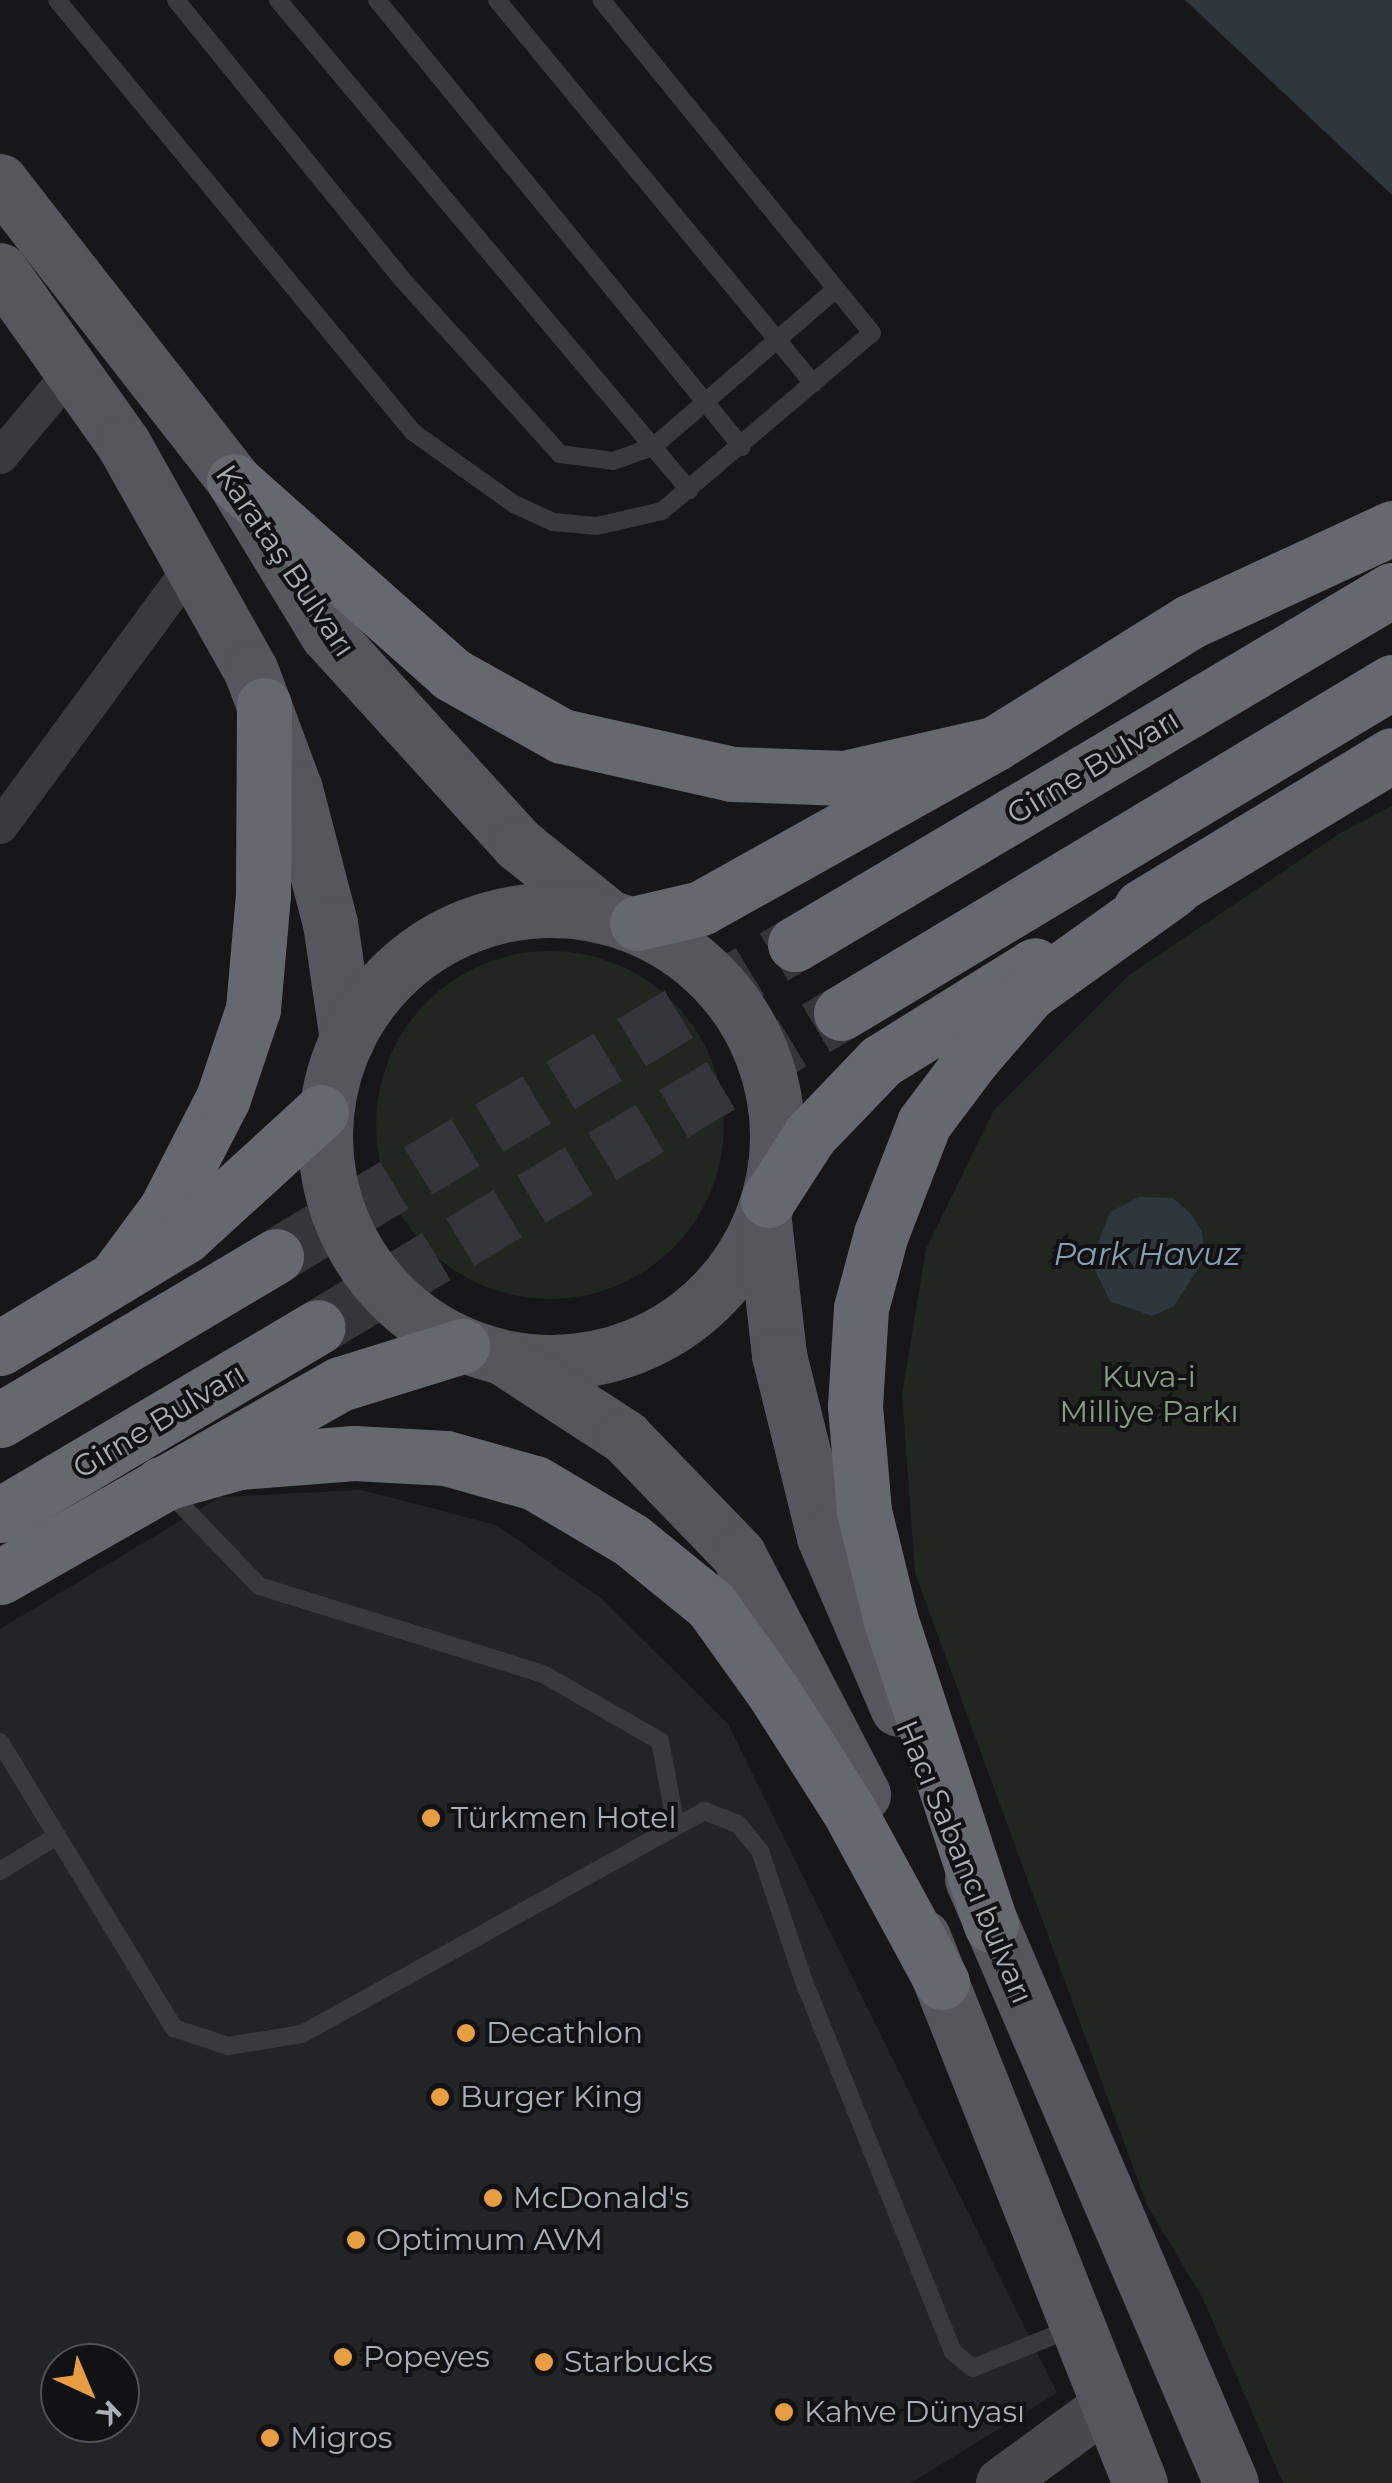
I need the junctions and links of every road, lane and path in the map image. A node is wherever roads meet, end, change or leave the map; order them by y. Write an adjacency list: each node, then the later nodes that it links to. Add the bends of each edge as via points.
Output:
1 (57, 0): 18 (lane, via 413,432 443,459 514,504 575,526 641,519)
2 (176, 0): 14 (lane, via 532,430 576,460 613,461)
3 (278, 0): 14 (lane)
4 (378, 0): 13 (lane)
5 (497, 0): 10 (lane)
6 (601, 0): 9 (lane)
7 (0, 181): 17 (main road, Karataş Bulvarı)
8 (0, 270): 11 (main road)
9 (836, 289): 10 (lane); 12 (lane, via 872,333)
10 (777, 340): 12 (lane); 13 (lane)
11 (71, 371): 16 (street); 21 (main road)
12 (813, 384): 15 (lane)
13 (705, 402): 14 (lane); 15 (lane)
14 (652, 447): 18 (lane)
15 (742, 447): 18 (lane)
16 (0, 456)
17 (234, 481): 26 (highway, via 451,674 562,736 732,774 844,778); 30 (main road, Karataş Bulvarı, via 327,634 518,844)
18 (689, 490)
19 (1392, 499): 23 (highway, via 1320,533)
20 (1392, 528): 23 (highway)
21 (195, 561): 25 (main road); 28 (street)
22 (1392, 590): 31 (highway, Girne Bulvarı)
23 (1190, 622): 26 (highway)
24 (1392, 682): 32 (highway)
25 (264, 705): 33 (main road, via 295,790 330,923); 37 (highway, via 254,1009 223,1098 174,1194)
26 (994, 744): 30 (highway, via 701,908)
27 (1388, 759): 29 (highway)
28 (0, 826)
29 (1173, 890): 35 (highway, via 958,1008 881,1061 810,1135); 49 (highway, via 1028,992 962,1072 916,1141 861,1308 855,1406 864,1510 890,1616)
30 (620, 918): 33 (main road, via 552,906 478,918 396,966); 35 (main road, Karataş Bulvarı, via 700,962 751,1025 778,1113)
31 (795, 944)
32 (841, 1013)
33 (346, 1040): 34 (main road)
34 (322, 1112): 37 (highway, via 185,1236); 40 (main road, via 324,1168 353,1253 406,1313)
35 (766, 1210): 40 (main road, via 717,1291 653,1339 590,1360); 49 (main road, Hacı Sabancı bulvarı, via 778,1355 824,1537)
36 (276, 1256): 41 (highway)
37 (116, 1278): 39 (highway)
38 (318, 1328): 43 (highway, Girne Bulvarı)
39 (0, 1348)
40 (484, 1353): 42 (highway, via 340,1384); 50 (main road, via 624,1437 738,1554 861,1789)
41 (0, 1420)
42 (161, 1484): 44 (highway); 46 (lane, via 260,1586 544,1674 660,1741); 50 (highway, via 239,1462 354,1452 446,1458 536,1483 631,1540 711,1605 774,1693 848,1809)
43 (0, 1515)
44 (0, 1577)
45 (0, 1742): 47 (lane)
46 (676, 1826): 47 (lane, via 302,2034 228,2046 174,2028); 51 (lane, via 704,1811 738,1824 760,1851 803,1979 953,2352 973,2368)
47 (57, 1836): 48 (lane)
48 (0, 1871)
49 (991, 1925): 55 (main road, Hacı Sabancı bulvarı)
50 (942, 1982): 51 (main road)
51 (1076, 2327): 52 (main road)
52 (1106, 2406): 53 (main road); 54 (main road)
53 (1001, 2483)
54 (1140, 2483)
55 (1231, 2483)

